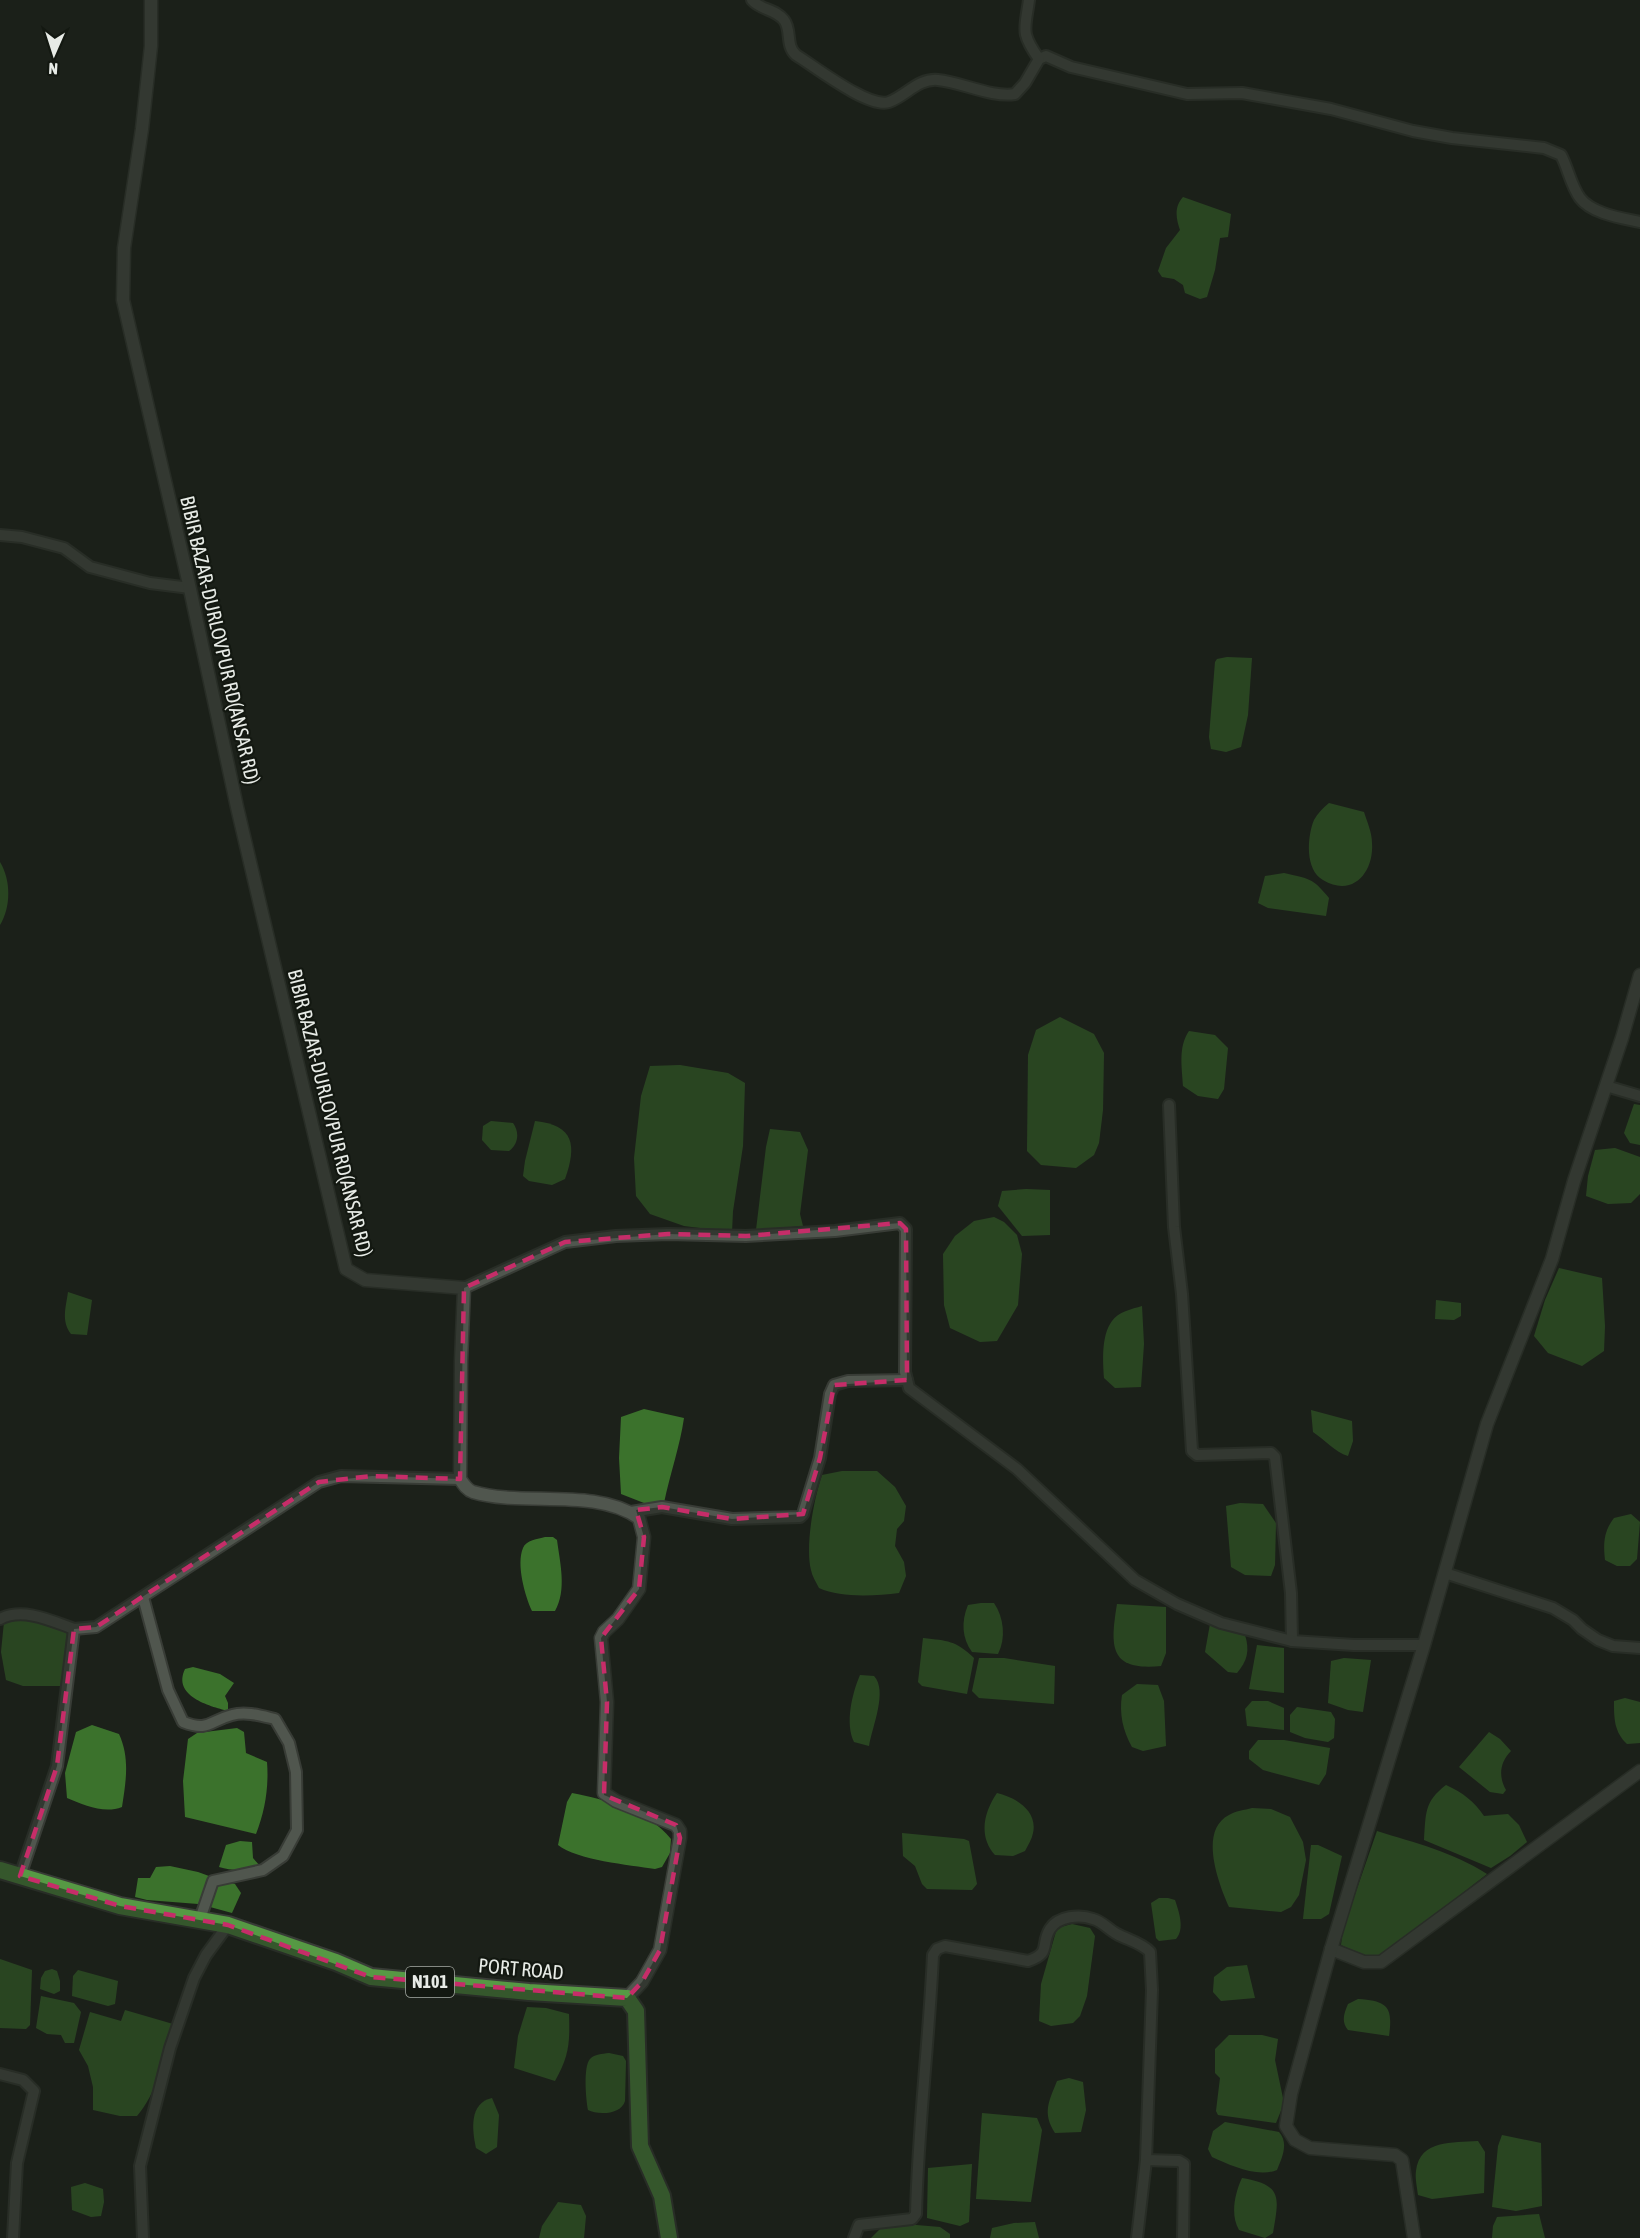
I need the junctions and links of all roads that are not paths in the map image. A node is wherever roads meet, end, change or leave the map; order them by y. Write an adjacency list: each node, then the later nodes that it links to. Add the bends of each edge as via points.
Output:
1 (151, 0): 7 (street, BIBIR BAZAR-DURLOVPUR RD(ANSAR RD), via 152,46 124,248 123,300)
2 (752, 0): 4 (street, via 783,18 791,51 796,55 846,89 883,103 930,80 1015,94)
3 (1029, 0): 4 (street, via 1023,27)
4 (1039, 59): 5 (street, via 1046,56 1071,67 1187,94 1242,93 1331,109 1413,131 1544,148 1561,155 1580,198 1590,206)
5 (1640, 222)
6 (0, 535): 7 (street, via 64,548 90,567 150,583)
7 (190, 588): 12 (street, BIBIR BAZAR-DURLOVPUR RD(ANSAR RD), via 237,807 346,1269 365,1280)
8 (1640, 975): 9 (street)
9 (1606, 1086): 10 (street); 16 (street, via 1552,1259 1487,1424)
10 (1640, 1096)
11 (1169, 1105): 20 (street, via 1174,1227 1192,1451 1197,1455 1271,1453 1275,1457)
12 (464, 1288): 13 (street, via 565,1242 647,1235 835,1231 900,1223 906,1229); 14 (street)
13 (907, 1380): 15 (street, via 848,1381 834,1385 820,1458 800,1517 732,1519 662,1507); 20 (street, via 915,1393 1017,1469 1136,1580 1176,1604 1221,1623)
14 (460, 1479): 15 (street, via 472,1492 592,1501); 17 (street, via 341,1476 319,1482)
15 (631, 1512): 29 (street, via 639,1518 644,1537 639,1589 601,1638 607,1702 604,1793 676,1825 680,1838 660,1950 642,1982)
16 (1445, 1573): 21 (street); 22 (street, via 1553,1608 1613,1646)
17 (143, 1597): 19 (street, via 96,1627); 26 (street, via 168,1690 183,1722 206,1727 233,1714 275,1719 289,1743 296,1772 297,1830 283,1856 262,1870 213,1881)
18 (0, 1619): 19 (street, via 19,1614)
19 (74, 1629): 25 (street, via 57,1766)
20 (1293, 1641): 21 (street)
21 (1424, 1645): 28 (street)
22 (1640, 1648)
23 (1640, 1771): 28 (street, via 1380,1962 1364,1962)
24 (0, 1869): 25 (highway, PORT ROAD / N101)
25 (20, 1876): 26 (highway, PORT ROAD / N101, via 120,1906)
26 (200, 1919): 27 (highway, PORT ROAD / N101)
27 (228, 1925): 29 (highway, PORT ROAD / N101, via 371,1977); 33 (street, via 194,1978 167,2058 140,2166)
28 (1331, 1949): 38 (street, via 1291,2094 1286,2126 1295,2140 1310,2148 1400,2157)
29 (627, 1998): 34 (highway, via 636,2011 640,2146 662,2196)
30 (0, 2074): 32 (street, via 23,2080 34,2091 17,2163)
31 (1146, 2160): 35 (street, via 1152,1990 1148,1949 1095,1919 1082,1917 1069,1917 1049,1929 1044,1953 1028,1961 945,1946 933,1955 916,2214 912,2219 858,2225); 36 (street); 37 (street, via 1179,2160 1184,2164)
32 (13, 2238)
33 (143, 2238)
34 (669, 2238)
35 (854, 2238)
36 (1137, 2238)
37 (1183, 2238)
38 (1414, 2238)

